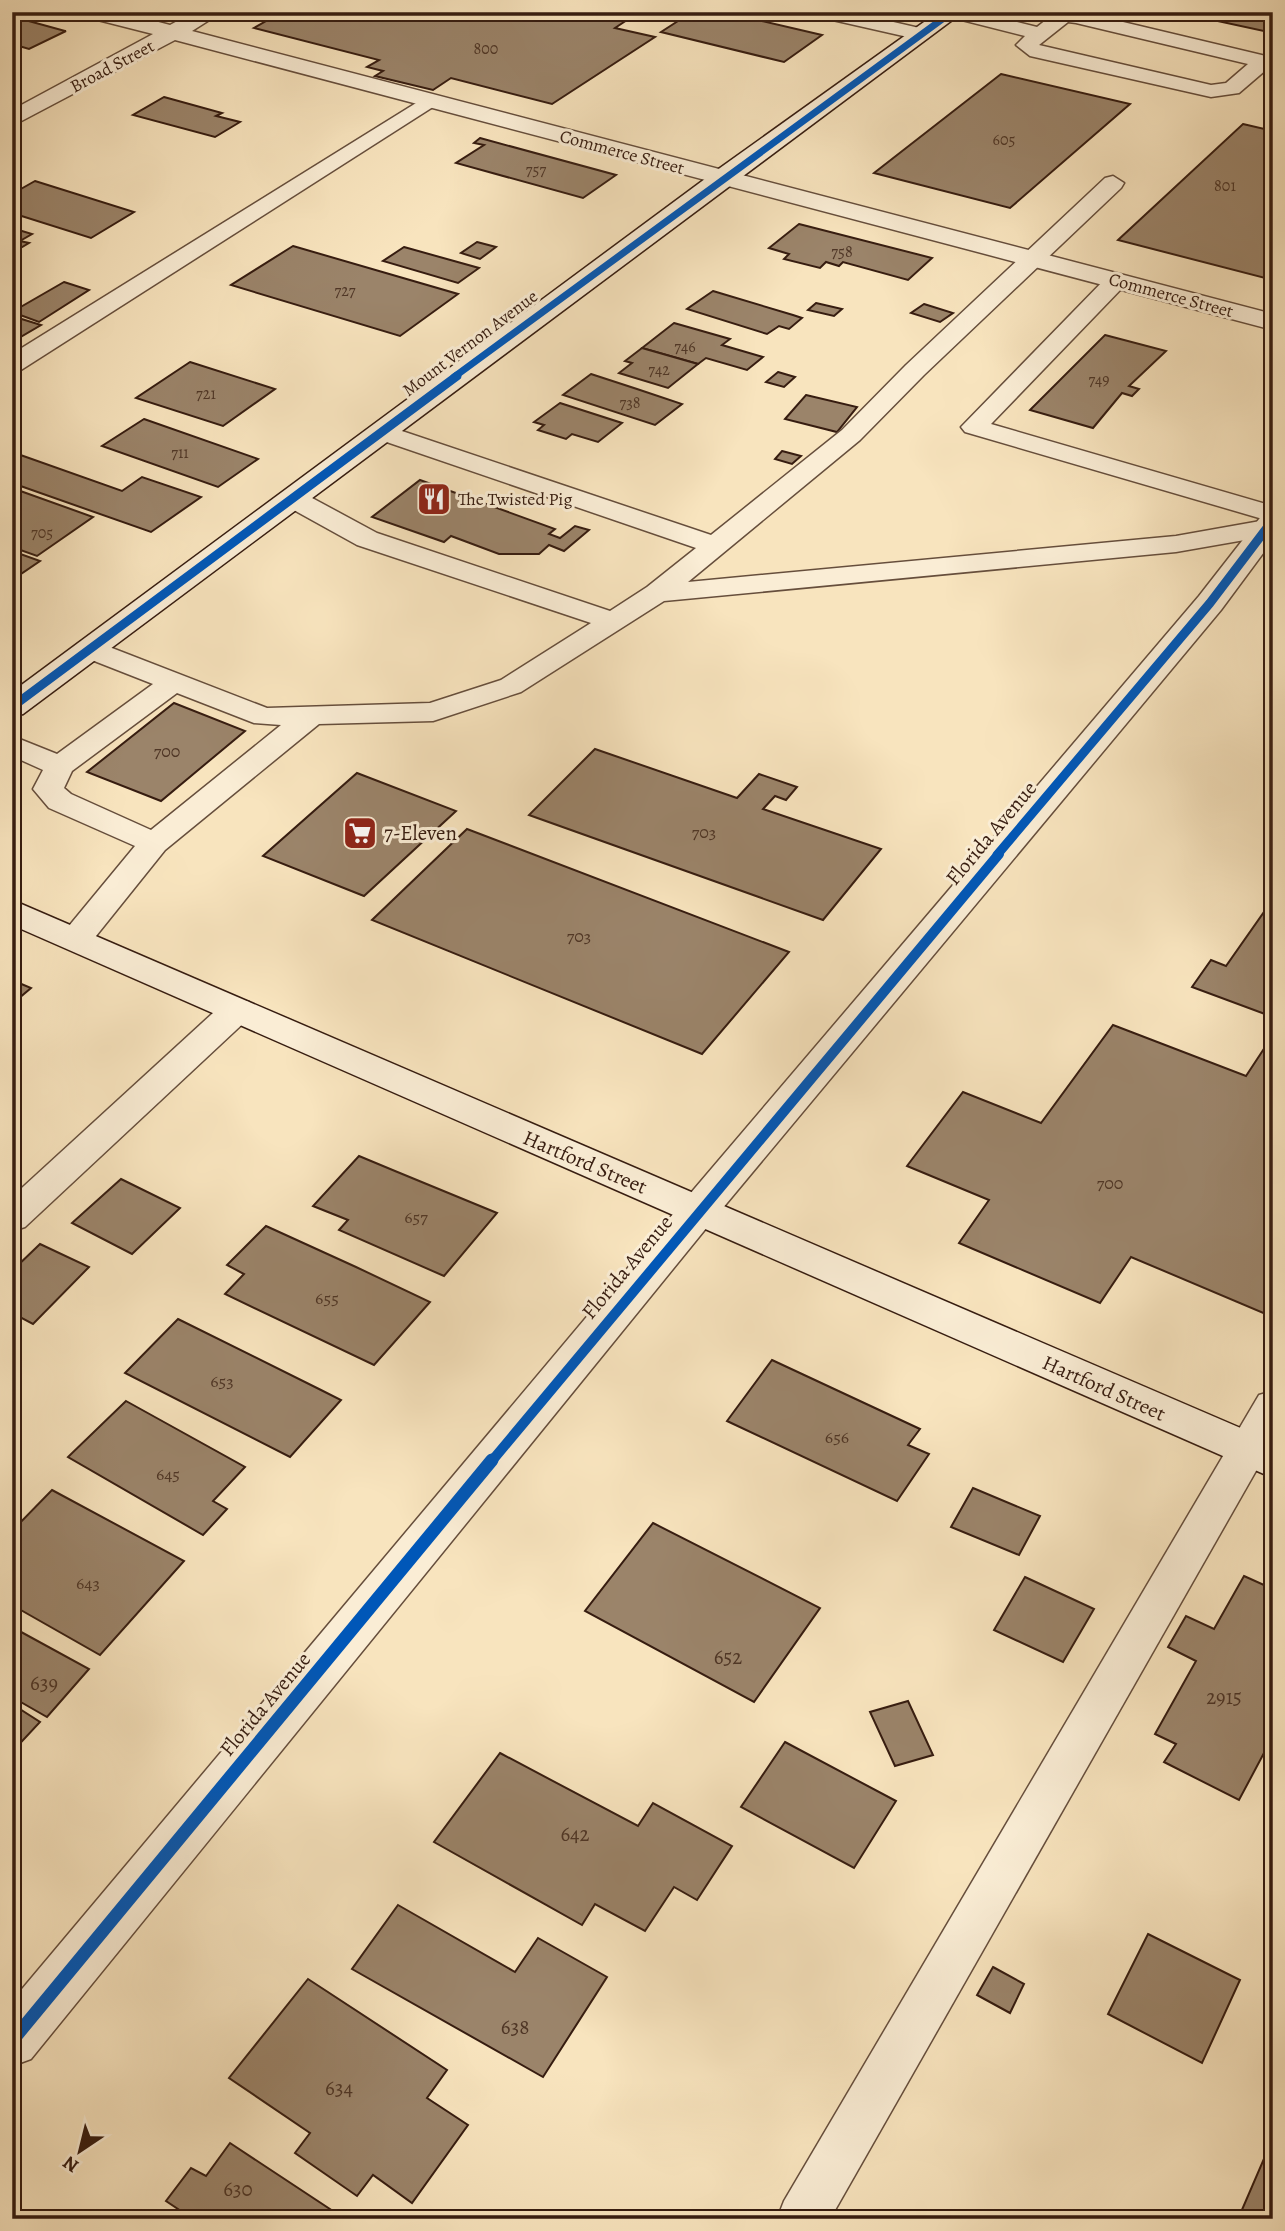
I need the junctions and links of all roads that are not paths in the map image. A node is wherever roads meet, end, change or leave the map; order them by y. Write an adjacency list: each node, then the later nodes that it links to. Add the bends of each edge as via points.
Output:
1 (94, 12): 5 (street, Commerce Street)
2 (211, 12): 5 (street, Broad Street)
3 (822, 12): 6 (lane)
4 (953, 12): 6 (street, Mount Vernon Avenue); 7 (lane)
5 (172, 33): 9 (street, Commerce Street); 10 (street, Broad Street)
6 (921, 34): 11 (street, Mount Vernon Avenue)
7 (1040, 34): 8 (lane, via 1064,16 1076,17); 8 (lane, via 1026,45 1037,52 1211,91 1232,89)
8 (1268, 62)
9 (429, 101): 11 (street, Commerce Street); 16 (lane)
10 (12, 119)
11 (722, 178): 13 (street, Commerce Street); 17 (street, Mount Vernon Avenue)
12 (1113, 183): 13 (lane)
13 (1034, 260): 14 (street, Commerce Street); 20 (lane, via 851,435)
14 (1116, 281): 15 (street, Commerce Street); 19 (lane, via 974,427)
15 (1273, 322)
16 (12, 365)
17 (381, 432): 18 (street, Mount Vernon Avenue); 20 (lane)
18 (292, 498): 22 (lane, via 367,539); 23 (street, Mount Vernon Avenue)
19 (1271, 521): 21 (lane, via 1176,544); 33 (street, Florida Avenue, via 1210,603)
20 (716, 546): 21 (lane)
21 (657, 593): 22 (lane)
22 (613, 621): 26 (lane, via 511,686 433,712)
23 (89, 649): 24 (lane); 25 (street, Mount Vernon Avenue)
24 (174, 682): 26 (lane, via 264,717); 28 (lane)
25 (12, 707)
26 (312, 715): 29 (lane)
27 (12, 745): 28 (lane)
28 (60, 766): 29 (lane, via 48,789 60,801)
29 (154, 843): 31 (lane)
30 (12, 911): 31 (street, Hartford Street)
31 (76, 939): 32 (street, Hartford Street)
32 (237, 1010): 33 (street, Hartford Street); 34 (lane)
33 (698, 1211): 36 (street, Hartford Street); 37 (street, Florida Avenue)
34 (12, 1218)
35 (1273, 1406): 36 (lane)
36 (1260, 1456): 38 (lane)
37 (12, 2041)
38 (802, 2219)

